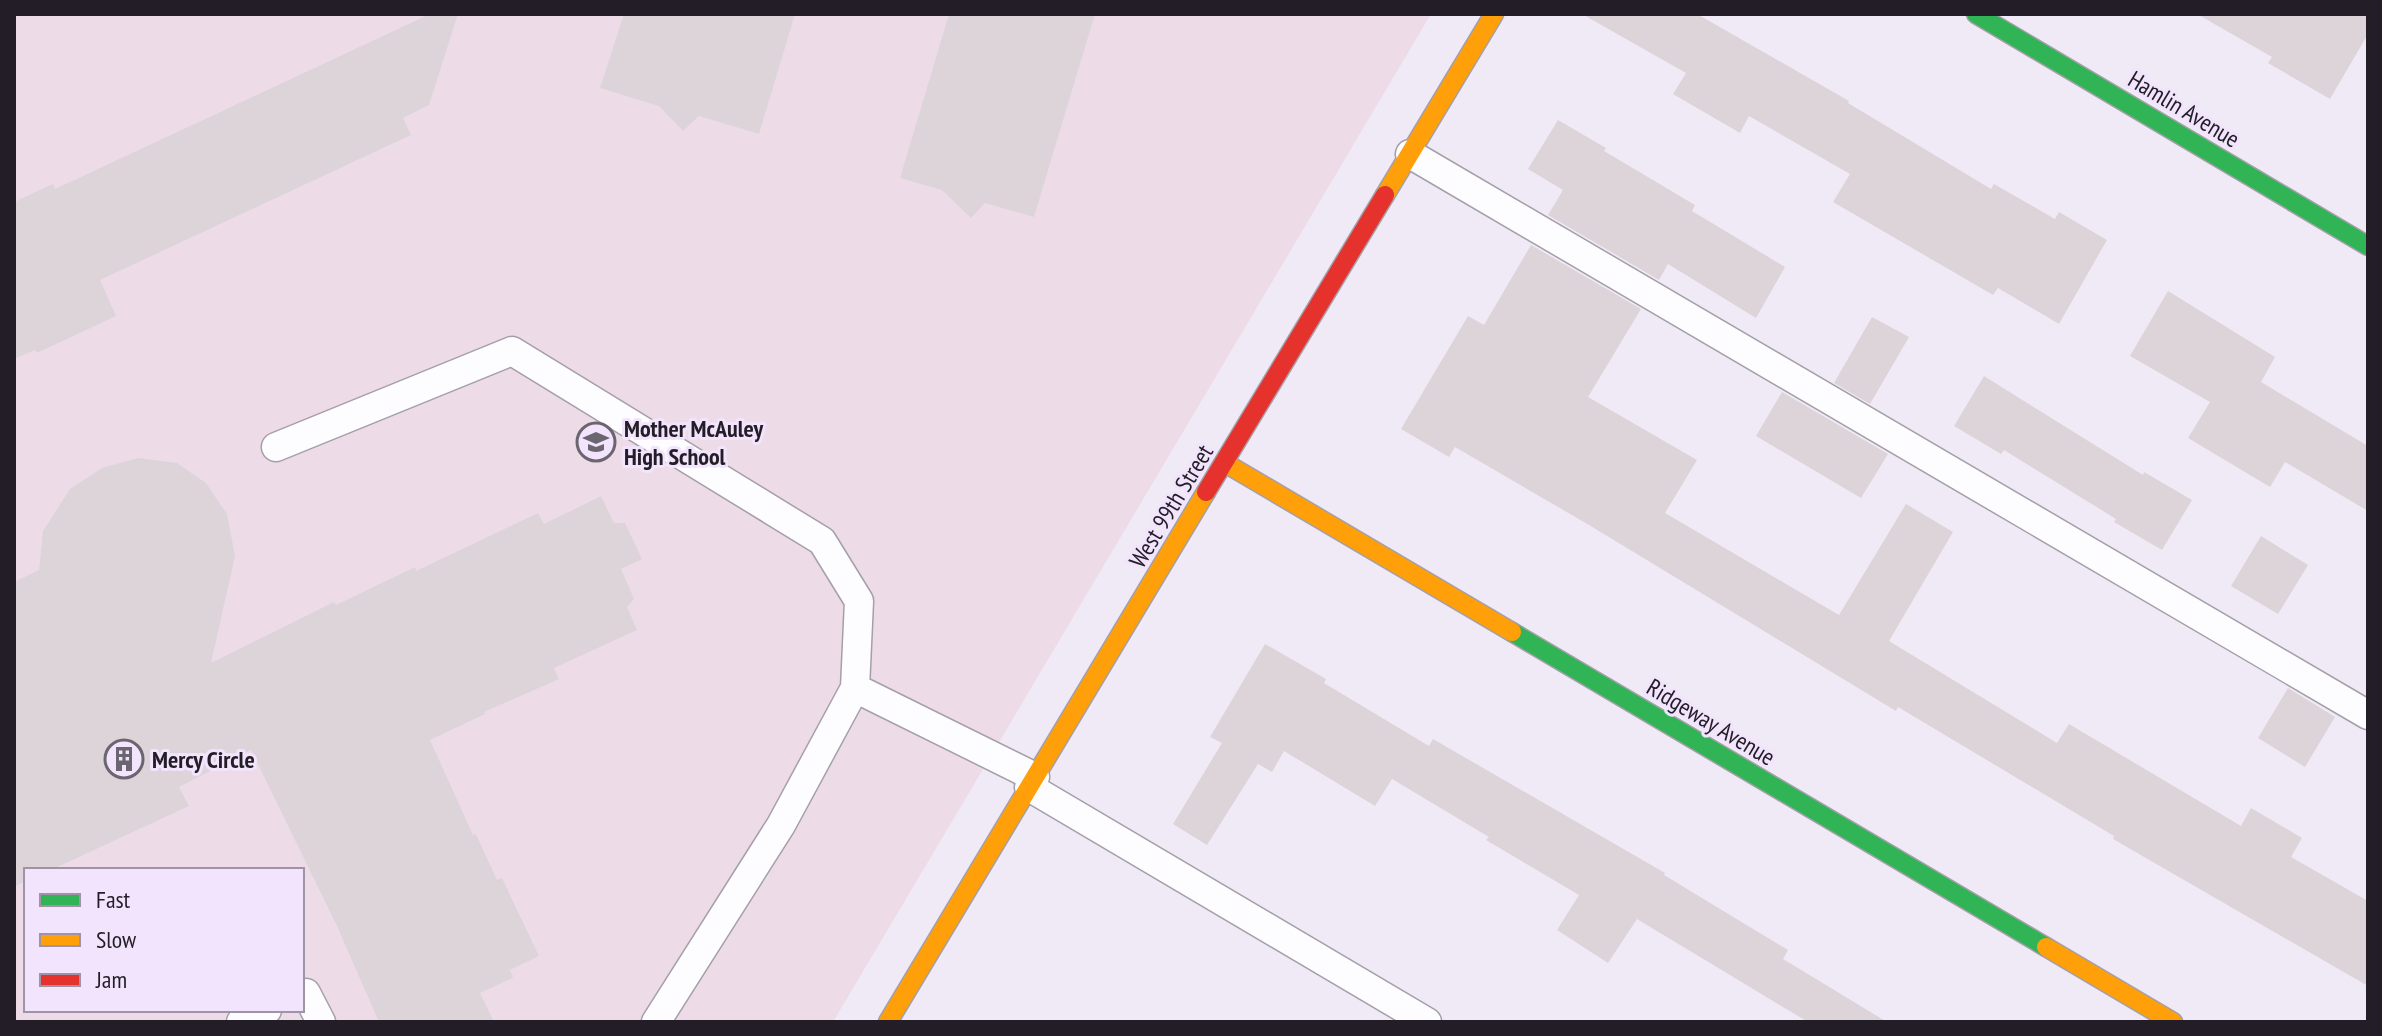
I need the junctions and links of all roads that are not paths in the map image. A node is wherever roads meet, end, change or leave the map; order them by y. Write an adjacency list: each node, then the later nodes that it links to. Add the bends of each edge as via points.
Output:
1 (1494, 14): 3 (street, West 99th Street)
2 (1976, 14): 4 (street, Hamlin Avenue)
3 (1410, 154): 6 (street, West 99th Street); 8 (lane)
4 (2368, 246)
5 (276, 447): 7 (lane, via 512,351 822,541 859,601)
6 (1225, 463): 9 (street, West 99th Street); 17 (street, Ridgeway Avenue)
7 (855, 688): 9 (lane); 14 (lane, via 781,825)
8 (2368, 715)
9 (1032, 782): 15 (street, West 99th Street); 16 (lane)
10 (304, 994): 13 (lane)
11 (263, 1012): 12 (lane)
12 (241, 1022)
13 (321, 1022)
14 (656, 1022)
15 (888, 1022)
16 (1427, 1022)
17 (2173, 1022)

